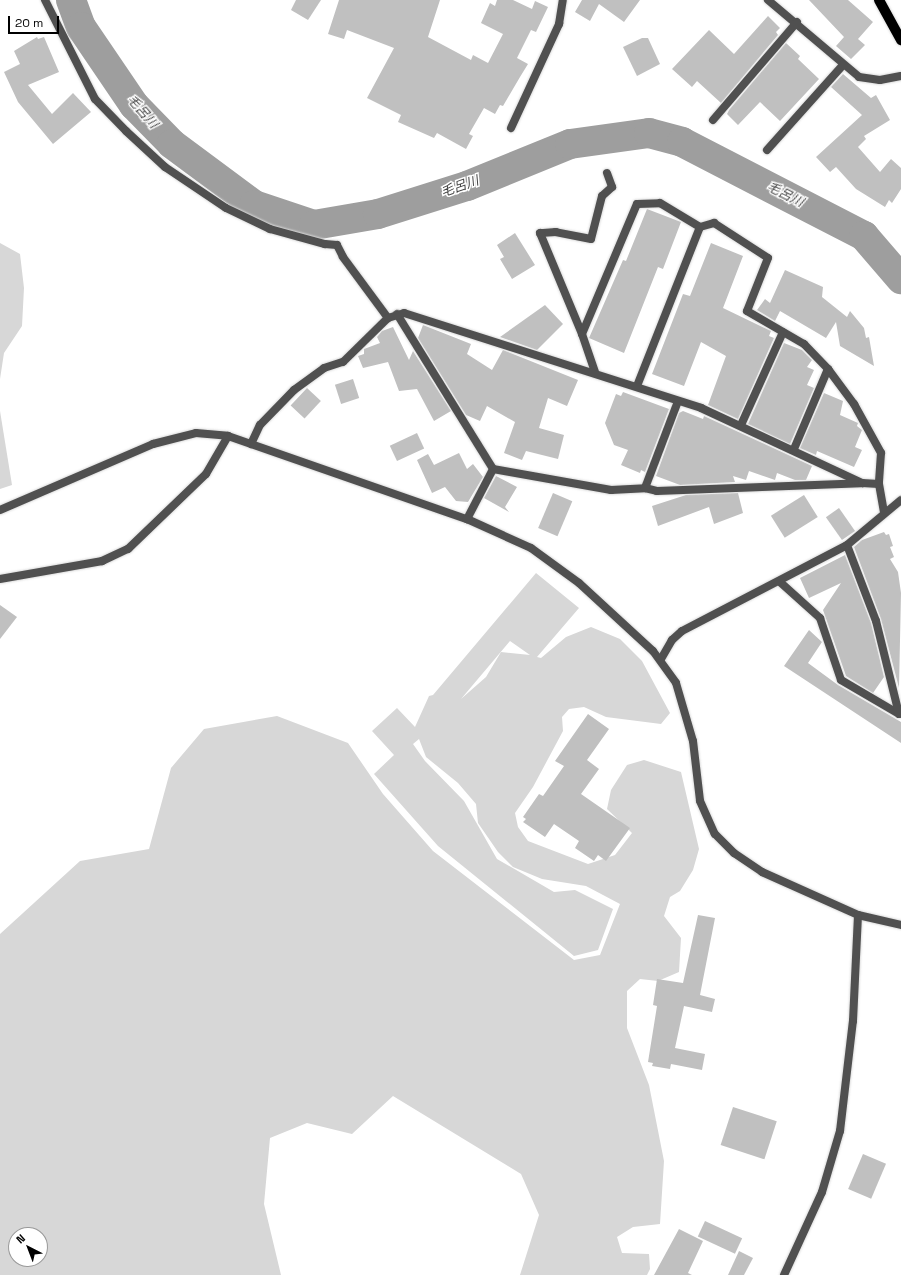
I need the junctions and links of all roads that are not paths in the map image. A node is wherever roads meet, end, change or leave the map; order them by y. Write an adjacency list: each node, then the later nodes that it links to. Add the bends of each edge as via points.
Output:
1 (45, 0): 15 (street, via 95,99 126,131 165,167 226,208 270,229 337,245)
2 (563, 0): 10 (street, via 559,24)
3 (768, 0): 5 (street)
4 (879, 0): 6 (main road)
5 (797, 22): 7 (street); 9 (street)
6 (901, 40)
7 (843, 65): 8 (street, via 859,77 880,80); 11 (street)
8 (901, 76)
9 (713, 120)
10 (511, 128)
11 (767, 150)
12 (607, 173): 17 (street, via 612,187 602,196 591,239 556,232 540,234)
13 (700, 227): 16 (street, via 714,223 768,258 747,311); 17 (street, via 660,203 637,204); 20 (street)
14 (397, 314): 15 (street); 19 (street, via 404,313); 26 (street)
15 (388, 318): 24 (street, via 356,353 343,362 311,376 282,401 260,425)
16 (783, 332): 18 (street, via 804,344); 22 (street)
17 (582, 334): 19 (street)
18 (828, 369): 25 (street); 28 (street, via 854,404 881,453)
19 (595, 372): 20 (street)
20 (637, 386): 21 (street)
21 (678, 401): 22 (street); 29 (street)
22 (741, 425): 25 (street)
23 (228, 436): 24 (street); 31 (street, via 196,433 153,444); 35 (street, via 206,474 128,549 102,562)
24 (251, 444): 33 (street)
25 (794, 449): 27 (street)
26 (493, 469): 29 (street, via 611,490); 33 (street)
27 (862, 483): 28 (street); 29 (street, via 657,491)
28 (879, 484): 32 (street)
29 (645, 488)
30 (898, 501): 32 (street)
31 (0, 510)
32 (884, 513): 34 (street)
33 (467, 519): 37 (street, via 531,548 579,583)
34 (847, 545): 36 (street); 36 (street, via 876,621 899,714 841,680 820,618)
35 (0, 579)
36 (780, 582): 37 (street, via 682,631 672,640)
37 (661, 659): 38 (street, via 676,683 693,741 700,801 715,834 734,853 762,872)
38 (858, 915): 39 (street); 40 (street, via 853,1021 840,1131 822,1192)
39 (901, 925)
40 (784, 1275)

